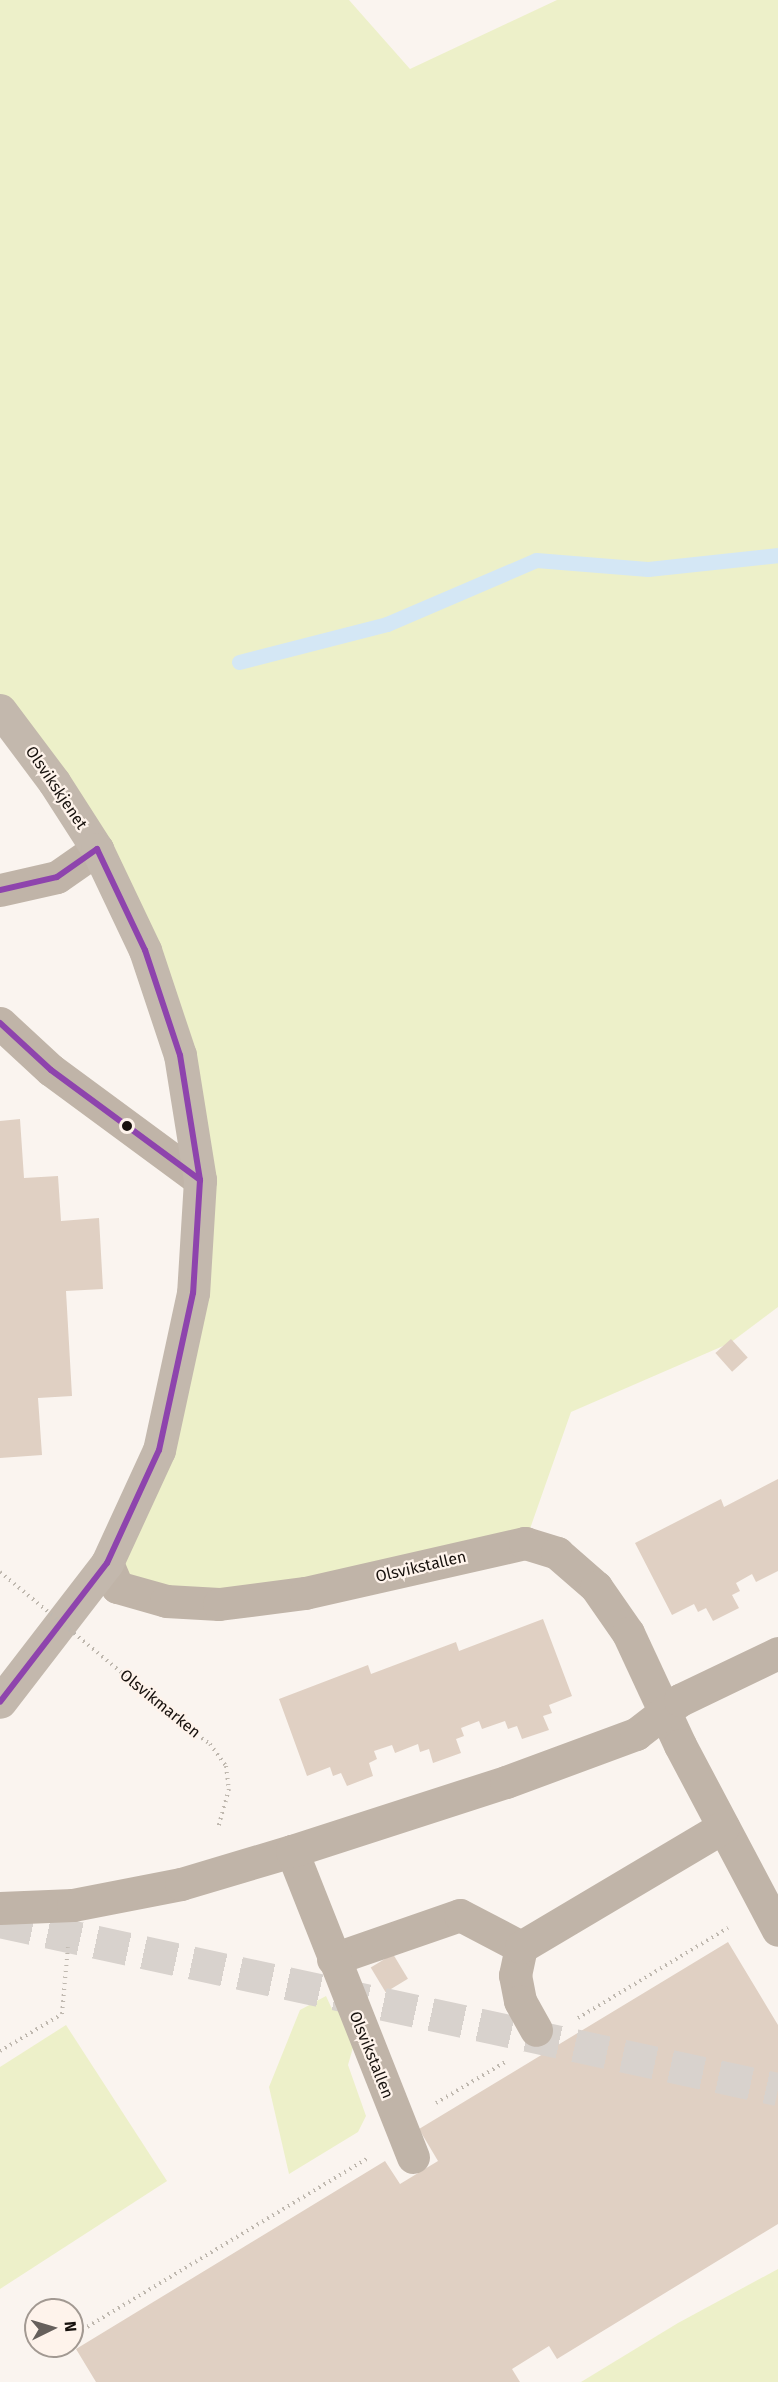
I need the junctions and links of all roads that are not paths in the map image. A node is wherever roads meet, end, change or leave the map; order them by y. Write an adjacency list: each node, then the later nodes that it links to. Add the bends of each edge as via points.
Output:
1 (0, 710): 2 (main road, Olsvikskjenet, via 54,782)
2 (97, 849): 3 (street, via 57,877); 5 (main road, Olsvikskjenet, via 145,950 180,1055)
3 (0, 890)
4 (0, 1023): 5 (street, via 51,1070)
5 (200, 1180): 6 (main road, Olsvikskjenet, via 193,1293 159,1450)
6 (107, 1563): 8 (main road, Olsvikskjenet); 9 (street, Olsvikstallen, via 117,1587 166,1602 219,1604 305,1593 525,1543 557,1553 596,1587 628,1633)
7 (778, 1653): 9 (street, via 680,1700)
8 (0, 1702)
9 (666, 1711): 10 (street, Olsvikstallen); 11 (street, via 636,1734 506,1782)
10 (723, 1827): 13 (street, Olsvikstallen); 14 (street)
11 (292, 1851): 12 (street, via 214,1877 73,1905); 15 (street, Olsvikstallen)
12 (0, 1908)
13 (771, 1918)
14 (521, 1947): 15 (street, via 460,1915); 16 (street, via 515,1975 520,2001)
15 (333, 1959): 17 (street, Olsvikstallen)
16 (536, 2030)
17 (405, 2140)

